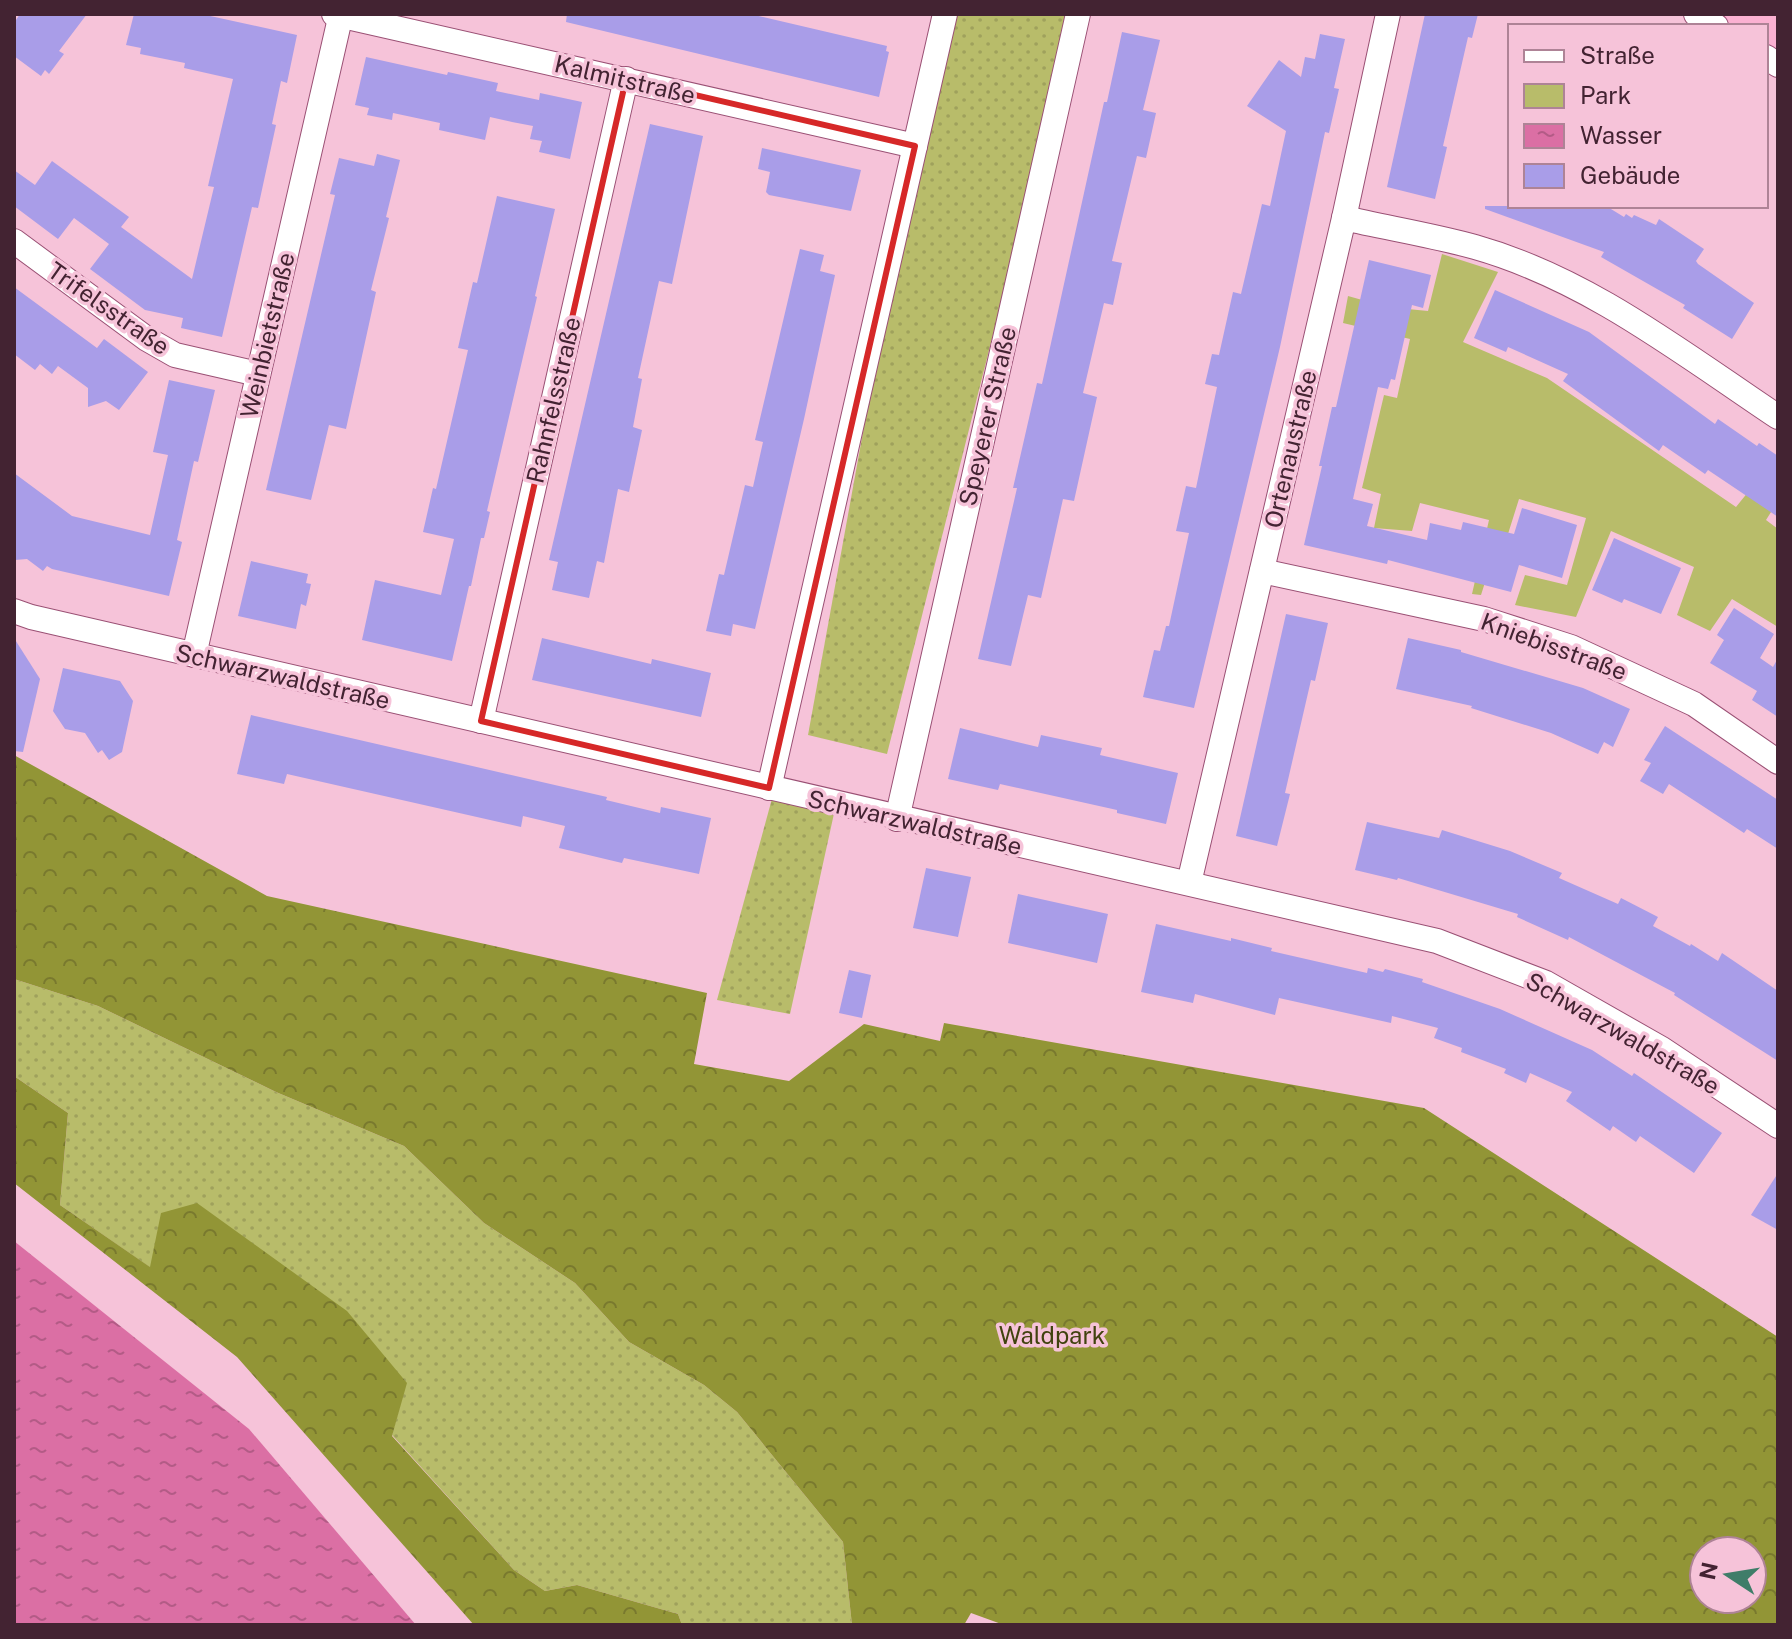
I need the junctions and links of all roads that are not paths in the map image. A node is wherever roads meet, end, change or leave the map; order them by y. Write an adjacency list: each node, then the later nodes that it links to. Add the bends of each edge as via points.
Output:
1 (338, 14): 5 (street, Kalmitstraße); 9 (street, Weinbietstraße)
2 (945, 14): 6 (street)
3 (1078, 14): 17 (street, Speyerer Straße)
4 (1388, 14): 7 (street, Ortenaustraße)
5 (626, 79): 6 (street, Kalmitstraße); 14 (street, Rahnfelsstraße)
6 (915, 146): 16 (street)
7 (1344, 218): 10 (street, via 1476,247 1569,284 1616,307); 11 (street, Ortenaustraße)
8 (14, 241): 9 (street, Trifelsstraße, via 175,355)
9 (258, 374): 13 (street, Weinbietstraße)
10 (1778, 417)
11 (1262, 571): 15 (street, Kniebisstraße, via 1484,619 1571,647 1694,704); 18 (street, Ortenaustraße)
12 (14, 611): 13 (street, Schwarzwaldstraße)
13 (194, 655): 14 (street, Schwarzwaldstraße)
14 (481, 721): 16 (street, Schwarzwaldstraße)
15 (1778, 762)
16 (769, 788): 17 (street, Schwarzwaldstraße)
17 (897, 819): 18 (street, Schwarzwaldstraße)
18 (1189, 883): 19 (street, Schwarzwaldstraße, via 1437,941 1546,983 1662,1049)
19 (1778, 1126)

